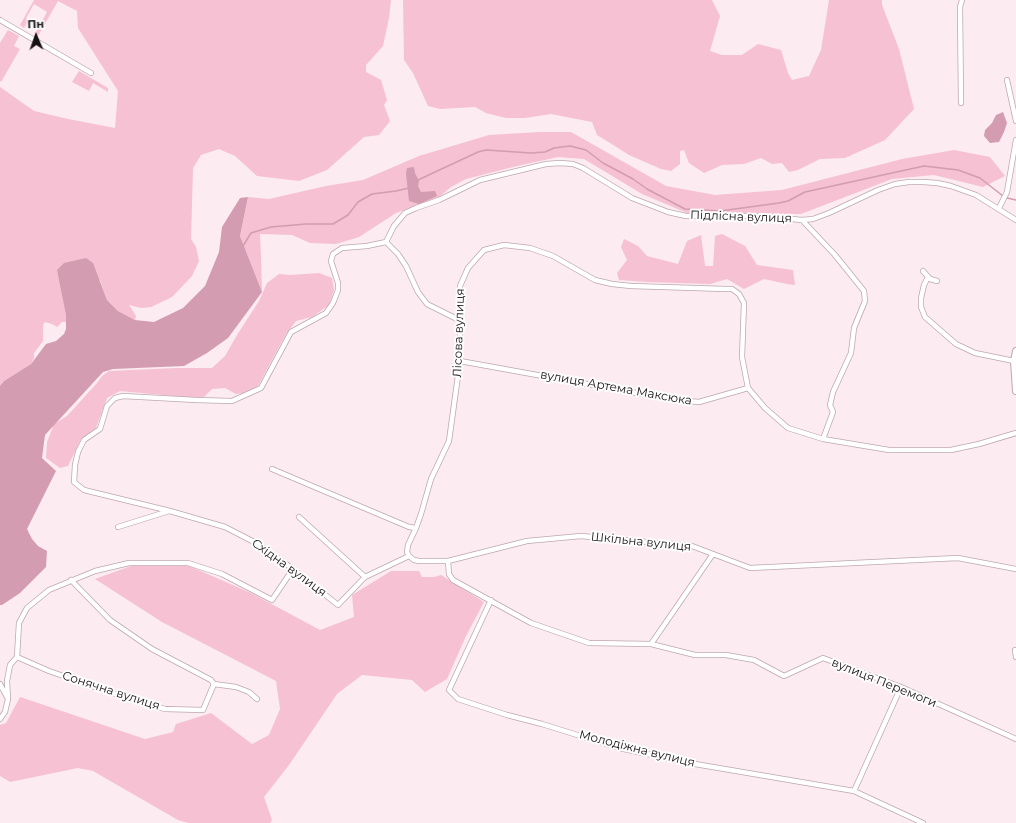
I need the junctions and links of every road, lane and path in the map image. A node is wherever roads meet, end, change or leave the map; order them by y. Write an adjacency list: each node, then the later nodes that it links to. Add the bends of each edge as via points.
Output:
1 (962, 0): 5 (street)
2 (0, 20): 3 (street)
3 (91, 73)
4 (1007, 80): 6 (street)
5 (961, 103)
6 (1016, 121)
7 (1016, 140): 8 (street, via 1007,192)
8 (999, 208): 9 (street, Підлісна вулиця, via 976,195 951,186 909,182 878,190 814,219); 10 (street, Підлісна вулиця)
9 (802, 220): 11 (street, Підлісна вулиця, via 761,216 680,215 632,198 584,168 560,163 480,180 416,208 405,213 394,226); 22 (street, via 864,291 865,301 854,328 851,353 833,392 830,405 834,412)
10 (1016, 220)
11 (386, 242): 15 (street, via 406,266 418,292 427,304); 24 (street, Східна вулиця, via 342,248 333,254 332,261 338,283 333,303 326,313 291,332 261,388 232,401 123,396 115,398 107,406 100,429 84,440 78,452 74,482 84,490)
12 (923, 271): 13 (street)
13 (928, 277): 14 (street); 18 (street, via 921,298 926,317 962,347 975,353)
14 (937, 281)
15 (461, 321): 17 (street, Лісова вулиця); 19 (street, Лісова вулиця, via 460,286 468,268 484,250 504,245 530,248 553,256 595,280 612,284 732,289 739,294 744,303 742,357)
16 (1016, 351): 18 (street)
17 (460, 361): 19 (street, вулиця Артема Максюка, via 675,400 699,402); 27 (street, Лісова вулиця, via 449,441 431,479)
18 (1014, 361): 20 (street)
19 (748, 388): 22 (street, via 765,408 788,428)
20 (1016, 392)
21 (1016, 433): 22 (street, via 951,450 889,450)
22 (823, 439)
23 (272, 469): 27 (street)
24 (170, 511): 26 (street); 31 (street, Східна вулиця, via 225,527 258,544)
25 (299, 517): 33 (street)
26 (118, 526)
27 (416, 528): 29 (street, Лісова вулиця, via 408,545)
28 (713, 554): 30 (street, Шкільна вулиця, via 692,546 581,536 527,541); 32 (street, Шкільна вулиця, via 750,568 958,558); 36 (street)
29 (409, 556): 30 (street, Шкільна вулиця, via 419,561); 33 (street)
30 (448, 561): 35 (street, вулиця Перемоги, via 448,574 453,580)
31 (293, 569): 33 (street, Східна вулиця, via 338,605); 34 (street, via 272,600 222,574 188,563 129,563)
32 (1016, 569)
33 (365, 577)
34 (71, 580): 38 (street, via 49,590 27,608 19,624); 41 (street, via 110,620 152,649 211,680)
35 (491, 600): 36 (street, вулиця Перемоги, via 531,623 589,643); 47 (street, Молодіжна вулиця, via 449,690 458,699 619,748 695,764)
36 (651, 644): 42 (street, вулиця Перемоги, via 695,655 726,655 754,660 784,676 823,658)
37 (1015, 650): 39 (street)
38 (17, 657): 41 (street, Сонячна вулиця, via 49,671 165,709 203,710); 43 (street, via 10,665 7,681)
39 (1016, 657)
40 (0, 684): 43 (street)
41 (214, 684): 44 (street, via 236,687)
42 (902, 687): 46 (street, вулиця Перемоги); 47 (street)
43 (8, 699): 45 (street, via 5,712)
44 (258, 699)
45 (0, 719)
46 (1016, 739)
47 (854, 791): 48 (street, Молодіжна вулиця)
48 (923, 823)

